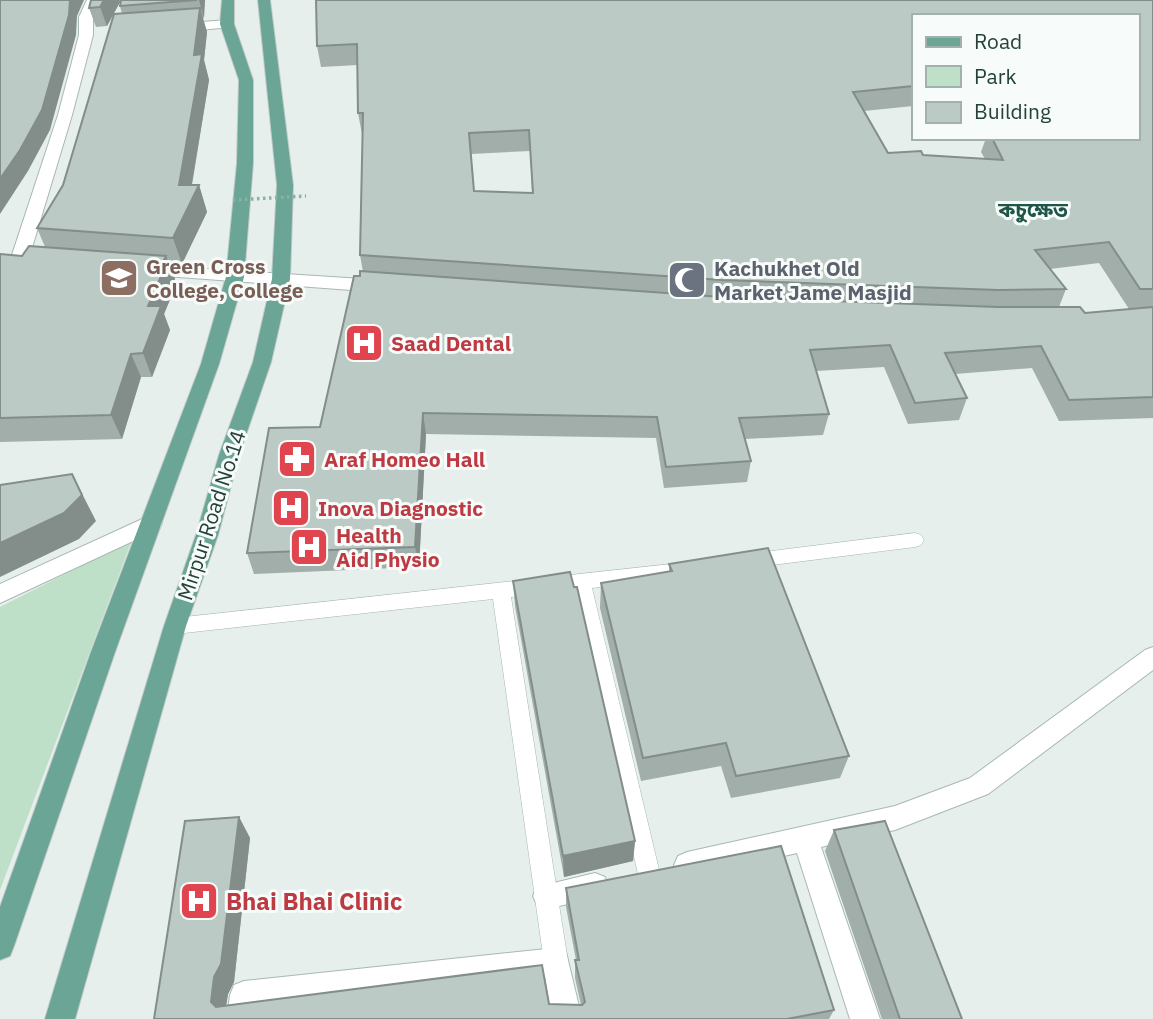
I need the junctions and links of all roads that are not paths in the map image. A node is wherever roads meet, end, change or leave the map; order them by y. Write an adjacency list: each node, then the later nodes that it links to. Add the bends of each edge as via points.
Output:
1 (93, 0): 6 (street, via 86,17 92,34 26,261)
2 (228, 0): 4 (main road)
3 (264, 0): 9 (main road, Mirpur Road No.14, via 285,185)
4 (228, 24): 5 (street); 8 (main road, via 246,80 246,163)
5 (163, 29)
6 (0, 259)
7 (127, 269): 8 (street)
8 (235, 277): 9 (street); 11 (main road, via 210,364)
9 (281, 279): 10 (street); 18 (main road, Mirpur Road No.14, via 262,362)
10 (402, 288)
11 (151, 523): 17 (street); 23 (main road)
12 (915, 540): 13 (lane)
13 (735, 563)
14 (707, 567): 15 (lane)
15 (582, 583): 16 (lane); 21 (lane)
16 (501, 592): 18 (lane); 22 (lane)
17 (0, 594)
18 (176, 626): 25 (main road, Mirpur Road No.14)
19 (1153, 657): 20 (street, via 979,786 895,818)
20 (805, 838): 21 (street); 28 (street)
21 (649, 874): 22 (street)
22 (547, 896): 24 (lane)
23 (0, 946)
24 (556, 962): 26 (street, via 244,995); 27 (street)
25 (60, 1019)
26 (242, 1019)
27 (567, 1019)
28 (865, 1019)

